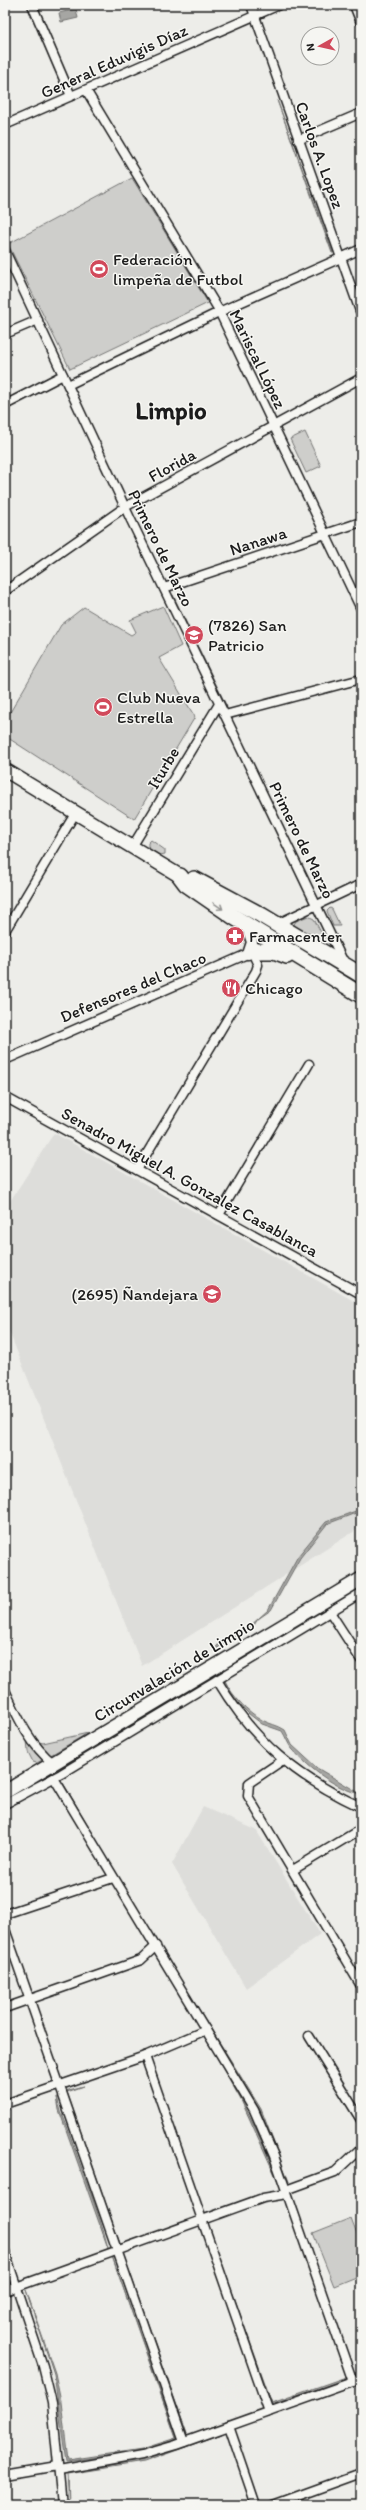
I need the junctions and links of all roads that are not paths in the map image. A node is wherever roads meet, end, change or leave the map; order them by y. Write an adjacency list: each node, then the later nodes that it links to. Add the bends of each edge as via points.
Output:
1 (32, 5): 8 (street)
2 (251, 5): 5 (street, Carlos A. Lopez)
3 (279, 5): 5 (street, General Eduvigis Díaz)
4 (354, 5): 6 (street)
5 (255, 15): 7 (street, General Eduvigis Díaz); 11 (street, Carlos A. Lopez)
6 (361, 20)
7 (86, 90): 8 (street, General Eduvigis Díaz); 15 (street, Mariscal López)
8 (71, 96): 10 (street, General Eduvigis Díaz)
9 (361, 113): 11 (street)
10 (5, 125)
11 (298, 140): 14 (street, Carlos A. Lopez)
12 (361, 249): 14 (street)
13 (5, 250): 17 (street, Primero de Marzo)
14 (340, 258): 15 (street); 16 (street, Carlos A. Lopez)
15 (219, 312): 21 (street); 23 (street, Mariscal López)
16 (361, 314)
17 (38, 320): 18 (street); 19 (street, Primero de Marzo)
18 (5, 334)
19 (63, 375): 21 (street, Primero de Marzo); 22 (street)
20 (361, 378): 23 (street, Florida)
21 (68, 385): 24 (street, Primero de Marzo)
22 (5, 405)
23 (273, 426): 24 (street, Florida); 26 (street, Mariscal López)
24 (125, 507): 27 (street, Primero de Marzo); 28 (street, Florida)
25 (361, 522): 26 (street, Nanawa)
26 (326, 534): 27 (street, Nanawa); 29 (street, Mariscal López)
27 (164, 588): 31 (street, Primero de Marzo)
28 (5, 591)
29 (361, 609)
30 (361, 679): 32 (street)
31 (220, 704): 32 (street, Primero de Marzo); 35 (street, Iturbe)
32 (225, 716): 38 (street, Primero de Marzo)
33 (5, 770): 34 (highway)
34 (76, 812): 35 (highway); 41 (street)
35 (132, 847): 36 (highway)
36 (180, 876): 39 (highway, one-way to 39, via 186,884); 40 (highway, via 189,877)
37 (361, 884): 38 (street)
38 (316, 905): 40 (street); 44 (street, Primero de Marzo)
39 (245, 924): 42 (highway); 43 (street, via 251,936)
40 (277, 924): 44 (highway)
41 (5, 931)
42 (273, 942): 43 (street, Defensores del Chaco); 46 (highway)
43 (252, 952): 46 (highway, via 279,952 337,984); 47 (street, Defensores del Chaco); 50 (street, via 258,965 256,971)
44 (345, 965): 45 (highway)
45 (361, 975)
46 (359, 988)
47 (5, 1060)
48 (309, 1064): 51 (street)
49 (5, 1097): 50 (street, Senadro Miguel A. Gonzalez Casablanca)
50 (137, 1170): 51 (street, Senadro Miguel A. Gonzalez Casablanca)
51 (219, 1215): 52 (street, Senadro Miguel A. Gonzalez Casablanca)
52 (361, 1294)
53 (361, 1579): 60 (highway, Circunvalación de Limpio)
54 (361, 1593): 55 (street)
55 (330, 1612): 56 (street); 57 (street)
56 (361, 1660)
57 (216, 1680): 59 (street, via 242,1720); 61 (street)
58 (5, 1690): 60 (street, via 24,1729 39,1751)
59 (283, 1760): 64 (street, via 333,1794); 66 (street, via 249,1783 247,1792)
60 (54, 1764): 62 (highway, Circunvalación de Limpio)
61 (54, 1778): 63 (street); 67 (street)
62 (5, 1792)
63 (5, 1804)
64 (361, 1807)
65 (361, 1830): 66 (street)
66 (293, 1870): 71 (street)
67 (113, 1878): 68 (street); 70 (street)
68 (5, 1914)
69 (5, 1929): 72 (street)
70 (156, 1946): 72 (street, via 141,1960); 74 (street)
71 (361, 1986)
72 (29, 1999): 73 (street); 77 (street)
73 (5, 2008)
74 (206, 2030): 76 (street); 81 (street, via 254,2110)
75 (309, 2036): 79 (street)
76 (145, 2056): 77 (street); 82 (street)
77 (59, 2085): 78 (street); 83 (street)
78 (5, 2104)
79 (361, 2120)
80 (361, 2148): 81 (street, via 335,2172)
81 (287, 2192): 82 (street, via 268,2196); 87 (street)
82 (201, 2220): 83 (street); 88 (street)
83 (117, 2250): 85 (street); 90 (street)
84 (5, 2252): 85 (street)
85 (18, 2286): 86 (street); 91 (street, via 52,2403)
86 (5, 2290)
87 (357, 2381): 88 (street)
88 (269, 2412): 89 (street)
89 (230, 2426): 90 (street); 95 (street)
90 (184, 2442): 91 (street, via 142,2455)
91 (59, 2468): 93 (street); 94 (street)
92 (361, 2473): 96 (street)
93 (5, 2476)
94 (62, 2505)
95 (256, 2505)
96 (273, 2505)

